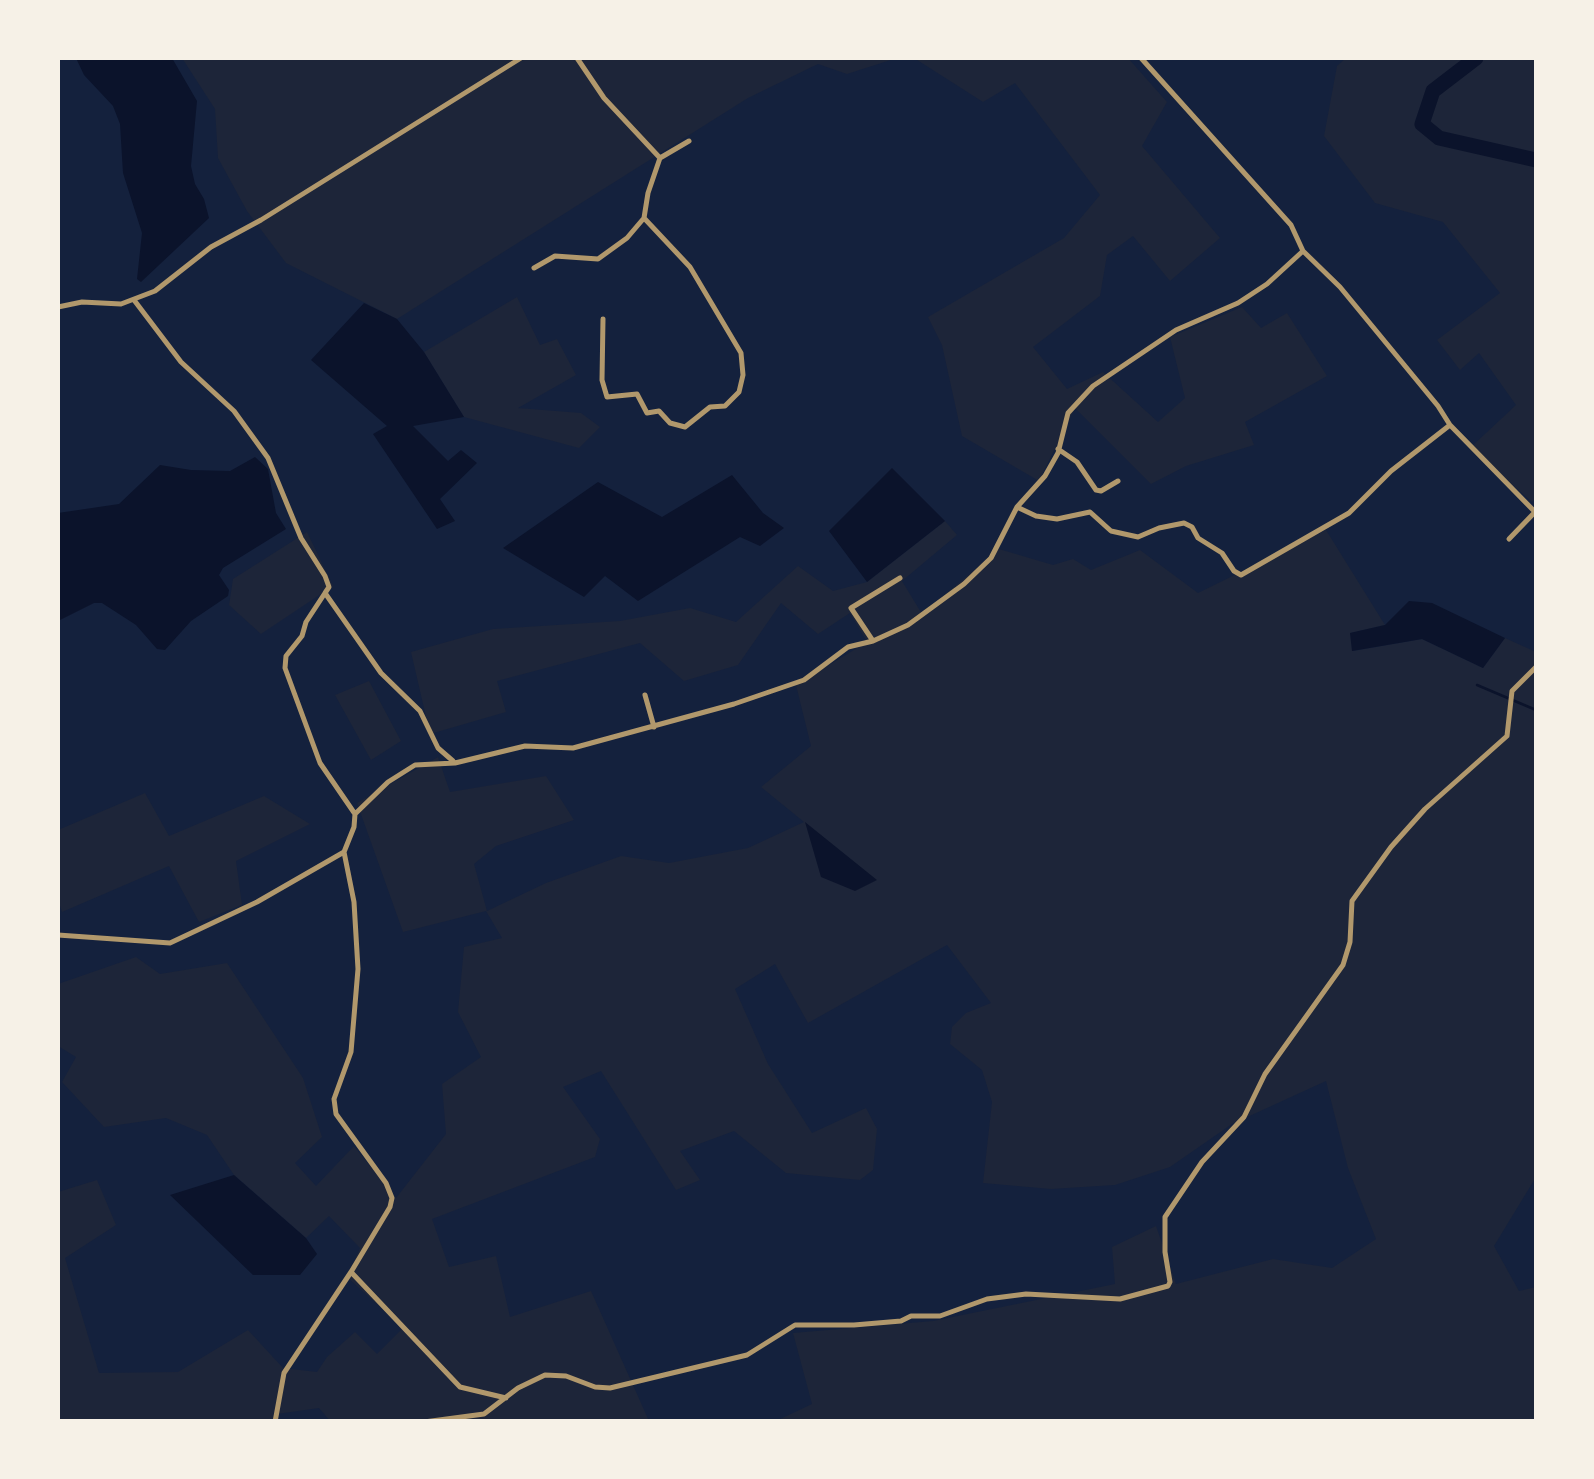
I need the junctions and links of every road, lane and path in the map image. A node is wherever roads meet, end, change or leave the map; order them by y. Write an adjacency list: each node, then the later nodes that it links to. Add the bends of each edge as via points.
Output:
1 (521, 58): 9 (street)
2 (578, 58): 5 (street, via 604,98)
3 (1141, 58): 7 (street, via 1291,225)
4 (689, 141): 5 (street)
5 (660, 158): 6 (street)
6 (644, 218): 8 (street, via 598,259 555,256); 11 (street, via 690,268 741,352 739,392 685,427 659,410 648,412 637,394 606,397)
7 (1303, 250): 12 (street); 13 (street, via 1238,303 1176,330 1093,386 1068,413)
8 (534, 268)
9 (134, 300): 10 (street); 19 (street, via 268,458 301,538 325,576)
10 (58, 308)
11 (603, 318)
12 (1450, 425): 15 (street, via 1349,513 1241,575 1184,523 1138,537 1111,530 1090,512 1057,519); 16 (street)
13 (1058, 449): 14 (street, via 1078,462 1096,490); 15 (street)
14 (1118, 481)
15 (1017, 507): 20 (street, via 996,551 964,584 908,625)
16 (1536, 513): 17 (street)
17 (1509, 540)
18 (900, 578): 20 (street, via 851,608)
19 (325, 593): 24 (street); 25 (street, via 285,668 320,762)
20 (873, 640): 23 (street, via 848,647 804,680)
21 (1536, 668): 29 (street, via 1512,691 1507,736 1425,809 1352,901 1342,966 1265,1074 1244,1117 1165,1216 1168,1286 1120,1299 1026,1294 940,1316 802,1323 748,1355 610,1388 544,1376)
22 (645, 695): 23 (street)
23 (654, 727): 24 (street, via 573,748 525,746)
24 (455, 762): 25 (street, via 415,766)
25 (355, 814): 26 (street)
26 (344, 852): 27 (street, via 170,943); 28 (street, via 358,969 351,1052 334,1099 336,1114 392,1198)
27 (58, 934)
28 (351, 1272): 29 (street, via 460,1387); 30 (street, via 284,1373)
29 (506, 1398): 31 (street, via 484,1414)
30 (274, 1422)
31 (424, 1422)

